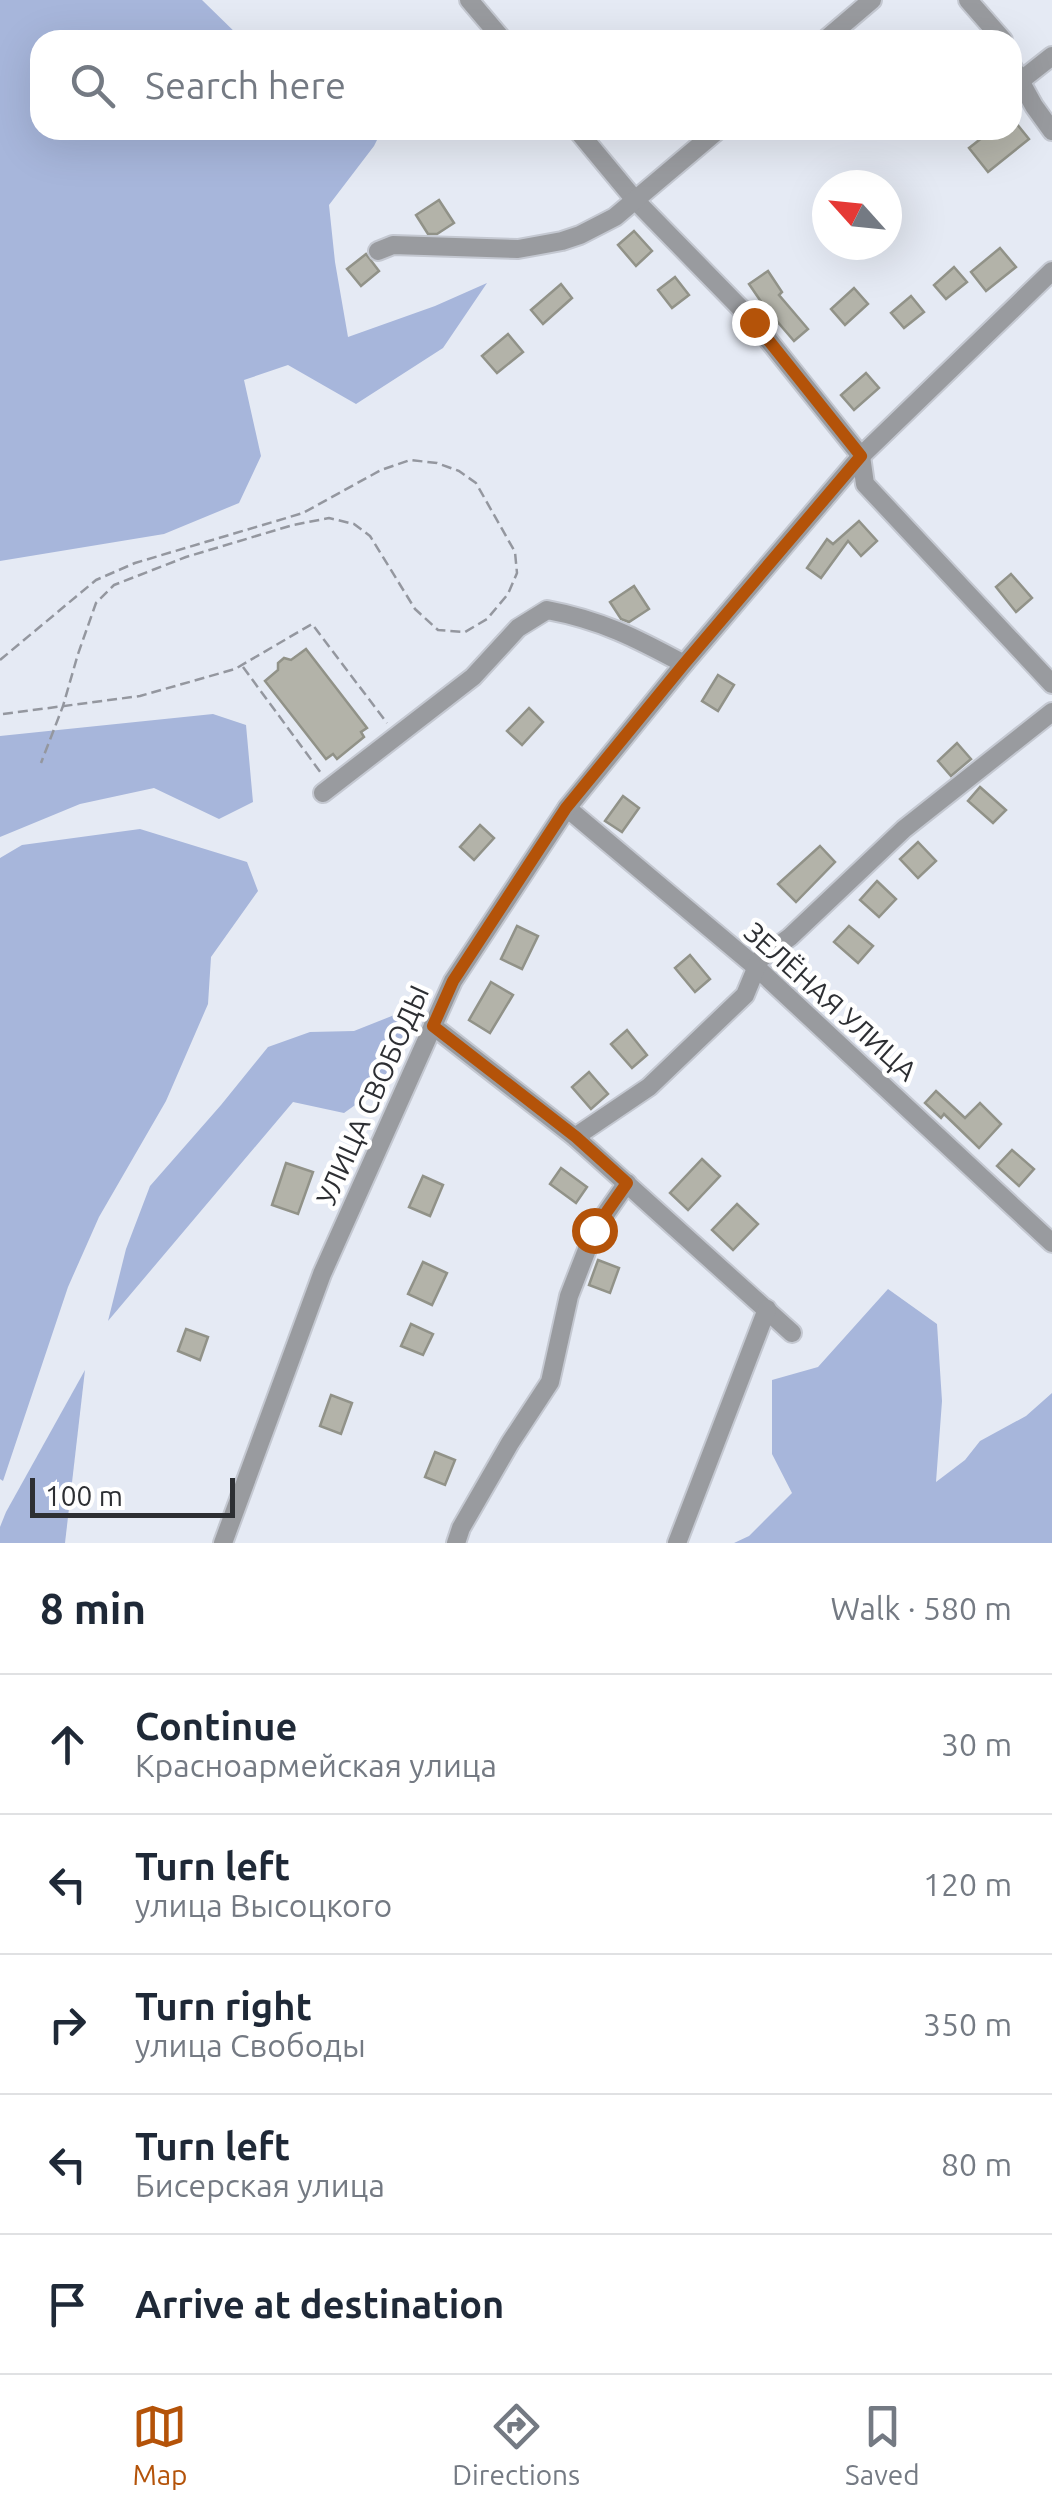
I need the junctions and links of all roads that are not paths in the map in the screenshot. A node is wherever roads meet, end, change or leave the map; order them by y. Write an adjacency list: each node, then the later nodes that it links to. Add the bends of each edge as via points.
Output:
1 (470, 0): 4 (street)
2 (872, 0): 5 (street)
3 (968, 0): 6 (street)
4 (494, 30)
5 (836, 30)
6 (994, 30)
7 (1052, 56): 8 (street)
8 (1022, 71)
9 (1022, 83): 10 (street)
10 (1052, 130)
11 (585, 140): 13 (street)
12 (706, 140): 13 (street)
13 (635, 200): 14 (street, via 599,227 540,246 394,245); 16 (street, via 754,322)
14 (378, 252)
15 (1052, 271): 16 (street, УЛИЦА СВОБОДЫ)
16 (861, 456): 17 (street, УЛИЦА СВОБОДЫ); 18 (street, via 864,484)
17 (684, 664): 20 (street, via 584,616 547,610); 21 (street, УЛИЦА СВОБОДЫ)
18 (1052, 684)
19 (1052, 712): 22 (street, via 904,829)
20 (327, 790)
21 (566, 808): 22 (street, ЗЕЛЁНАЯ УЛИЦА); 23 (street, УЛИЦА СВОБОДЫ, via 453,981)
22 (756, 967): 24 (street, via 744,995 690,1048 636,1098); 26 (street, ЗЕЛЁНАЯ УЛИЦА)
23 (433, 1026): 24 (street); 29 (street, УЛИЦА СВОБОДЫ, via 322,1274)
24 (576, 1137): 25 (street)
25 (627, 1183): 27 (street); 30 (street, via 594,1230 569,1296 550,1382)
26 (1052, 1243)
27 (767, 1310): 28 (street); 31 (street)
28 (792, 1333)
29 (223, 1543)
30 (456, 1543)
31 (677, 1543)

